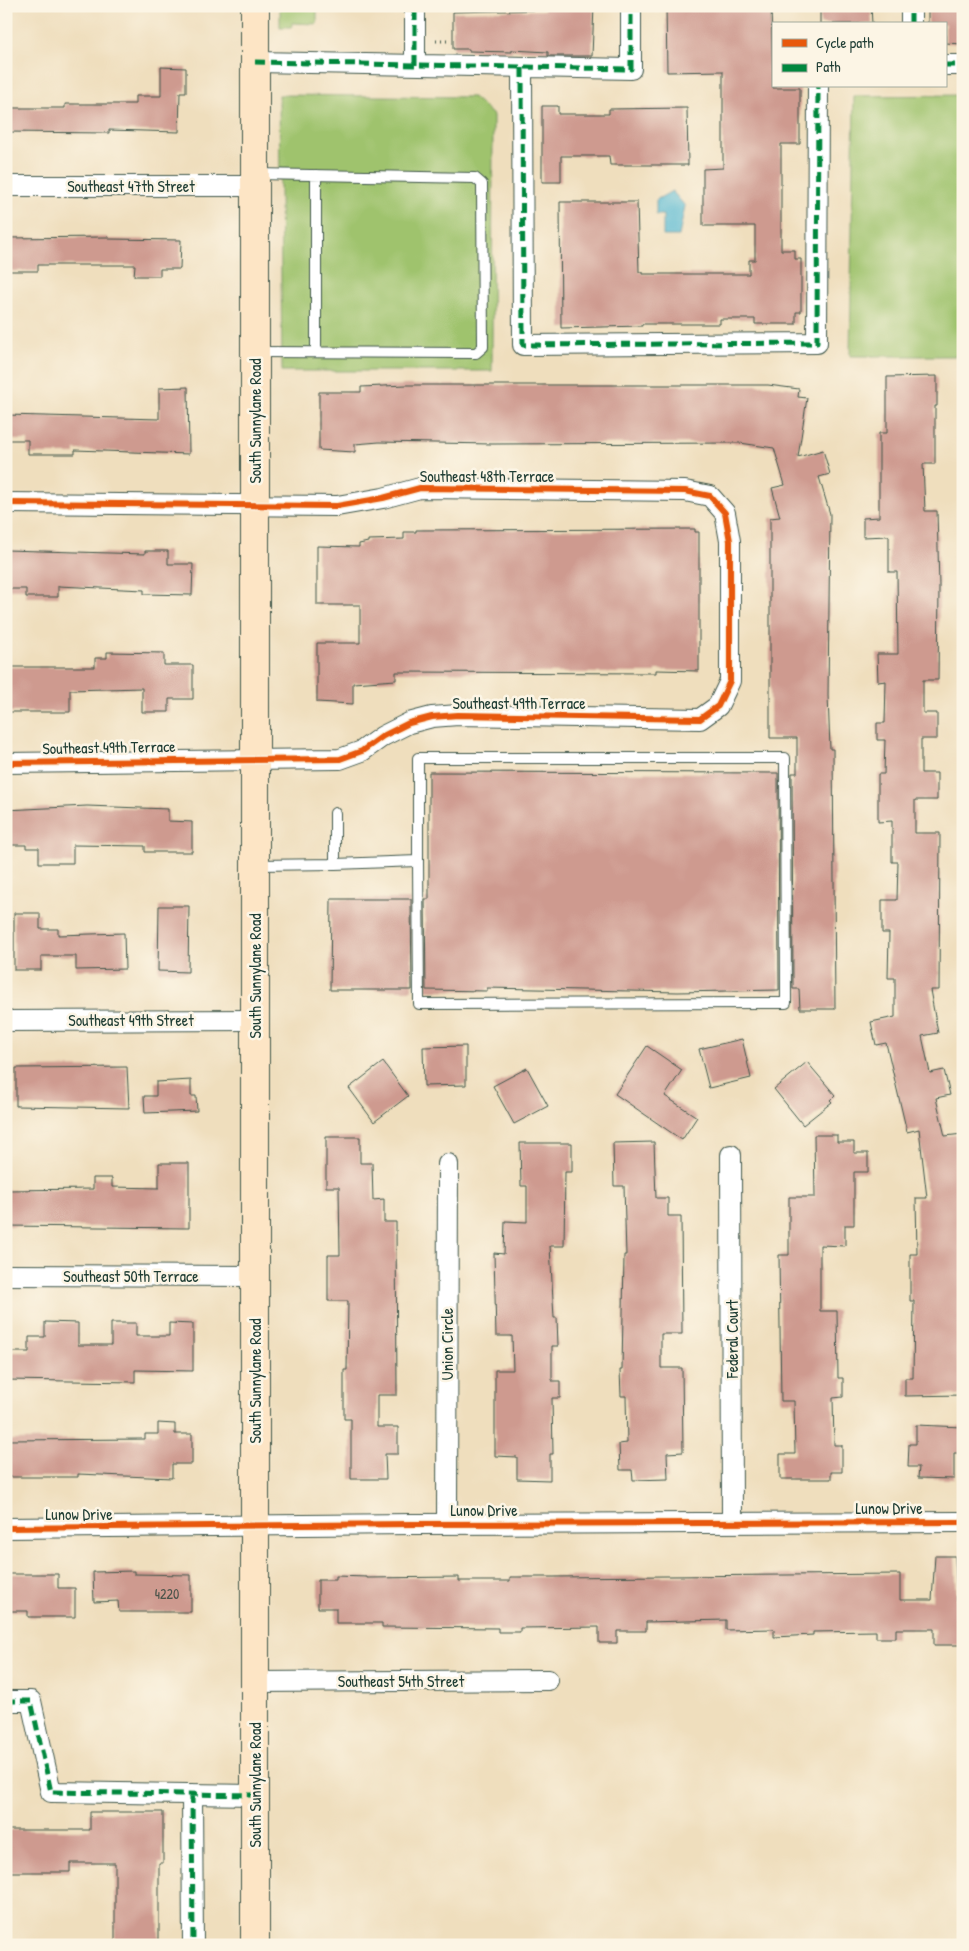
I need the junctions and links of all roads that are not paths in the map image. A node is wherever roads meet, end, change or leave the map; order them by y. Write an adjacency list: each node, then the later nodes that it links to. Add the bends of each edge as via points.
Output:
1 (255, 6): 6 (main road, South Sunnylane Road)
2 (416, 6): 7 (street)
3 (631, 6): 10 (street, via 631,69)
4 (911, 6): 5 (street)
5 (911, 22)
6 (255, 62): 7 (street); 13 (main road, South Sunnylane Road)
7 (415, 65): 10 (street)
8 (963, 65): 9 (street)
9 (946, 66)
10 (522, 68): 11 (street, via 523,345 817,343)
11 (818, 88)
12 (316, 175): 13 (lane); 16 (lane); 16 (lane, via 475,178 482,184 483,347 476,353)
13 (255, 180): 14 (street, Southeast 47th Street); 15 (main road, South Sunnylane Road)
14 (6, 186)
15 (255, 352): 16 (lane); 18 (main road, South Sunnylane Road)
16 (316, 352)
17 (6, 503): 18 (street, Southeast 48th Terrace)
18 (255, 504): 19 (street, Southeast 48th Terrace, via 337,506 420,488 685,491 710,496 725,513 730,541); 20 (main road, South Sunnylane Road)
19 (730, 599): 20 (street, Southeast 49th Terrace, via 730,681 718,706 700,719 432,717 409,723 362,751 340,759)
20 (255, 761): 21 (street, Southeast 49th Terrace); 25 (main road, South Sunnylane Road)
21 (6, 763)
22 (335, 813): 24 (lane)
23 (418, 861): 23 (lane, via 418,758 785,758 786,1003 419,1004); 24 (lane)
24 (335, 864): 25 (lane)
25 (255, 865): 26 (main road, South Sunnylane Road)
26 (255, 1020): 27 (street, Southeast 49th Street); 31 (main road, South Sunnylane Road)
27 (6, 1021)
28 (731, 1155): 32 (street, Federal Court)
29 (448, 1164): 34 (street, Union Circle)
30 (6, 1276): 31 (street, Southeast 50th Terrace)
31 (255, 1276): 35 (main road, South Sunnylane Road)
32 (732, 1522): 33 (street, Lunow Drive); 34 (street, Lunow Drive)
33 (963, 1522)
34 (447, 1524): 35 (street, Lunow Drive)
35 (255, 1526): 36 (street, Lunow Drive); 38 (main road, South Sunnylane Road)
36 (6, 1528)
37 (548, 1680): 38 (street, Southeast 54th Street)
38 (254, 1682): 41 (main road, South Sunnylane Road)
39 (6, 1701): 40 (street, via 32,1701 51,1792)
40 (192, 1794): 41 (street); 42 (street)
41 (255, 1794): 43 (main road, South Sunnylane Road)
42 (193, 1945)
43 (255, 1945)

